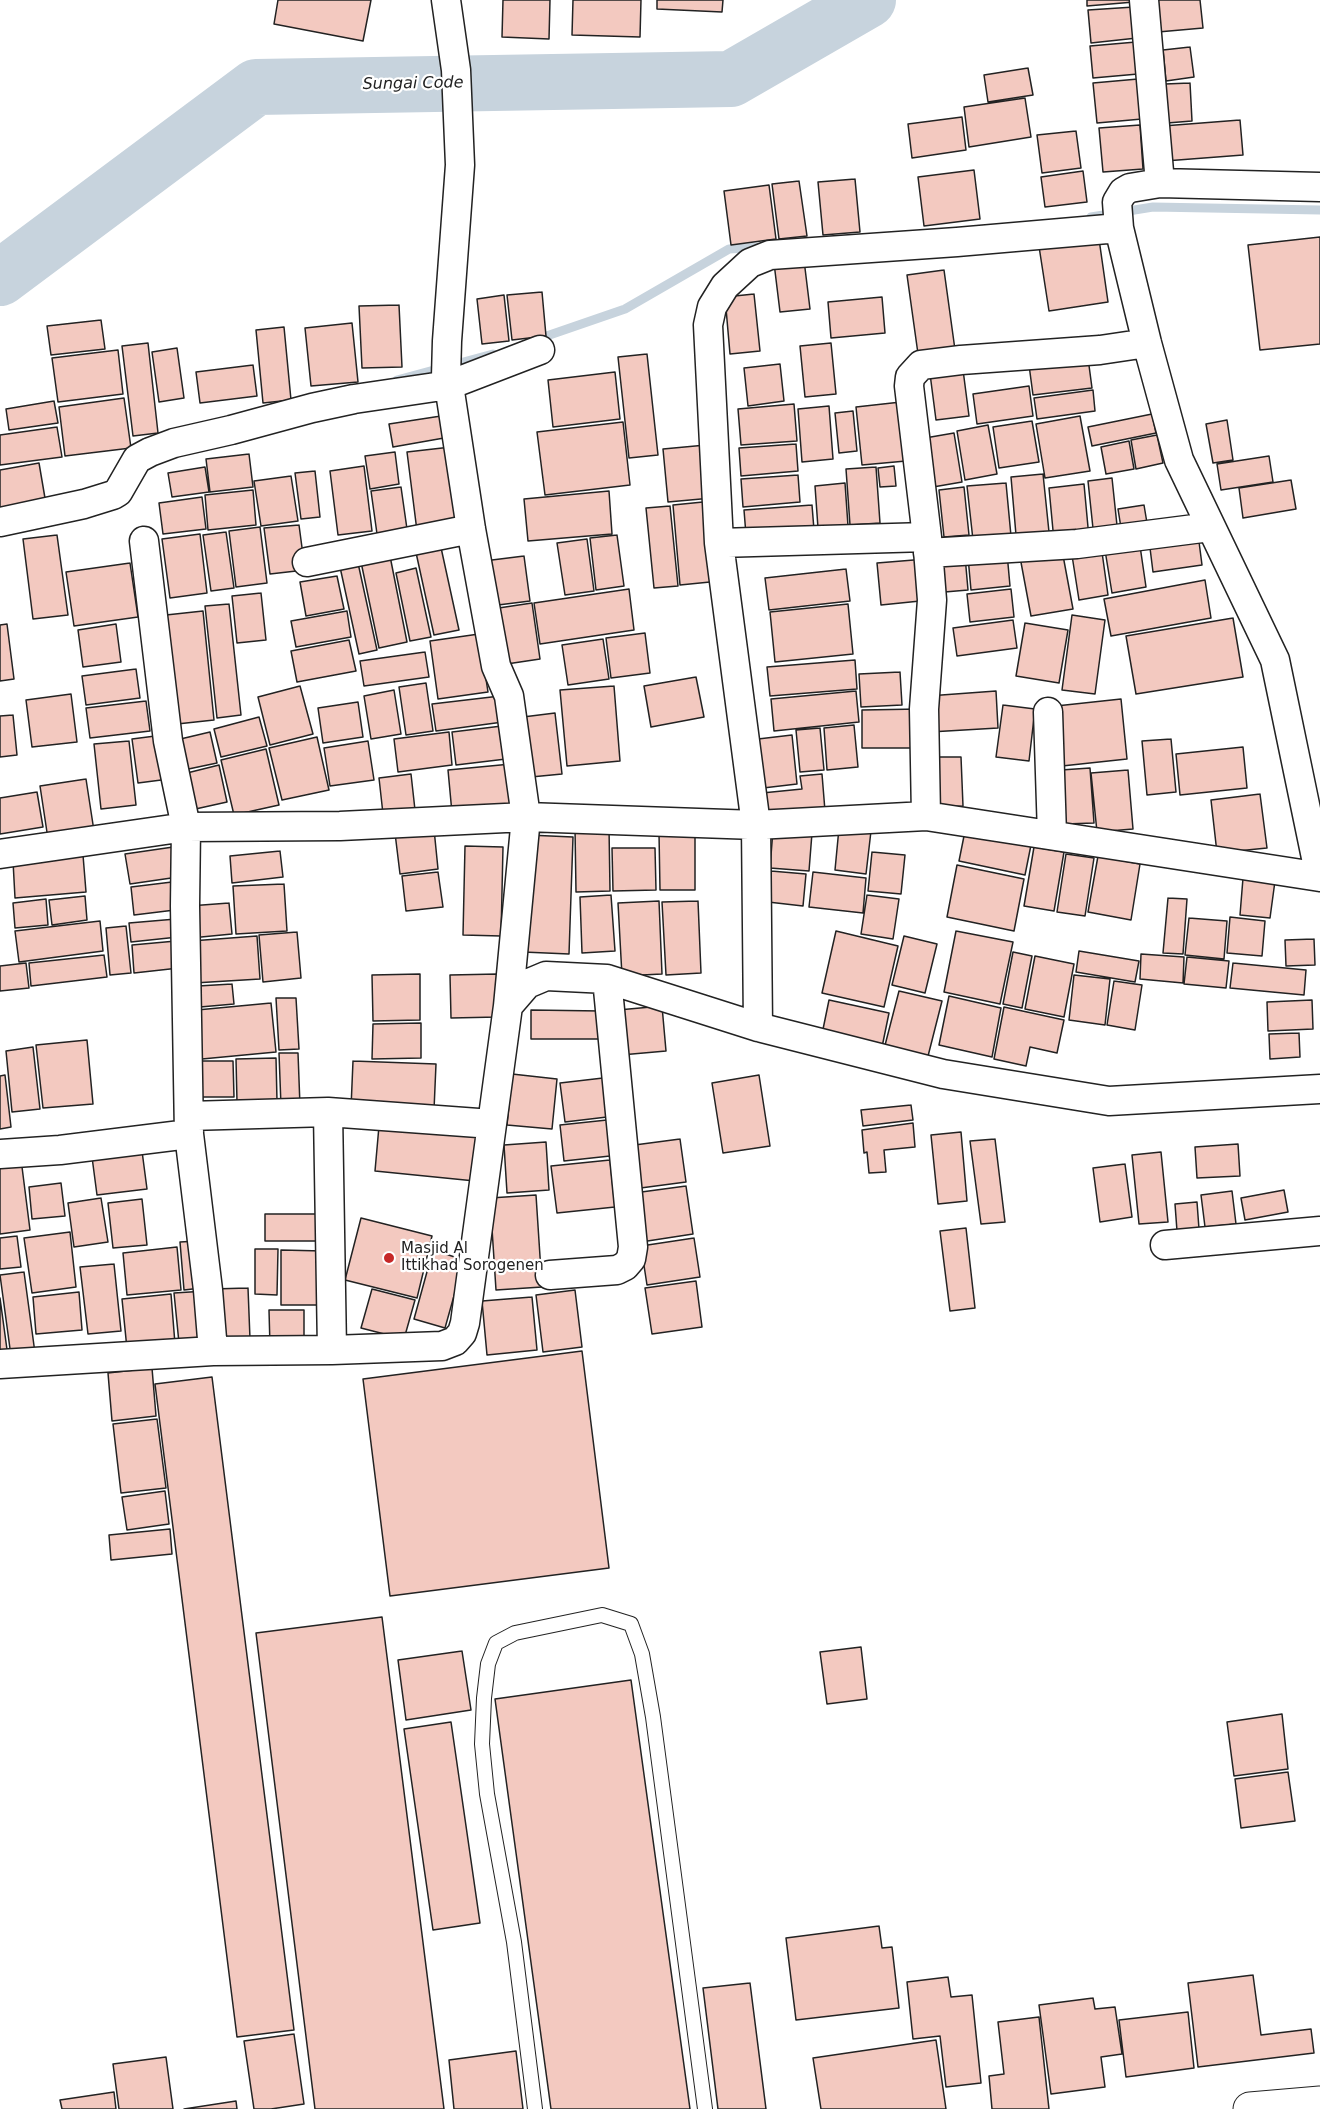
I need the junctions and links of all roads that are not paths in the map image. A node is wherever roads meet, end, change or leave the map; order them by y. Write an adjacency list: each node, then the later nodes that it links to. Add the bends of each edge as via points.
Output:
1 (446, 0): 8 (street, via 456,70 460,165)
2 (1144, 0): 3 (street)
3 (1160, 183): 4 (street); 5 (street, via 1123,192)
4 (1320, 187)
5 (1118, 218): 6 (street); 13 (street, via 770,255 750,263 725,286 712,307 708,325)
6 (1147, 343): 10 (street, via 1179,460); 14 (street, via 961,360 921,365 914,371 909,386)
7 (540, 350): 8 (street)
8 (447, 372): 9 (street, via 354,399 174,442 137,459 113,495); 11 (street)
9 (0, 522)
10 (1210, 526): 14 (street, via 1077,544); 17 (street, via 1275,660)
11 (471, 529): 15 (street); 19 (street, via 495,666 508,696)
12 (144, 541): 21 (street, via 168,741)
13 (719, 543): 14 (street); 20 (street)
14 (928, 545): 18 (street, via 932,600 924,709)
15 (307, 562)
16 (1048, 712): 22 (street)
17 (1313, 810): 24 (street)
18 (926, 816): 20 (street); 22 (street)
19 (526, 817): 20 (street); 21 (street, via 339,826); 26 (street)
20 (756, 825): 27 (street)
21 (186, 827): 23 (street); 31 (street)
22 (1052, 835): 24 (street)
23 (0, 854)
24 (1320, 877)
25 (607, 979): 26 (street, via 546,976 527,984); 27 (street); 35 (street, via 633,1247 631,1259 616,1270)
26 (508, 1006): 30 (street)
27 (758, 1027): 28 (street, via 943,1074 1109,1101)
28 (1320, 1089)
29 (328, 1112): 30 (street); 31 (street); 36 (street)
30 (492, 1124): 36 (street, via 462,1334 442,1346)
31 (189, 1125): 32 (street, via 60,1150); 37 (street)
32 (0, 1154)
33 (1320, 1231): 34 (street)
34 (1165, 1245)
35 (550, 1275)
36 (332, 1350): 37 (street)
37 (213, 1351): 38 (street)
38 (0, 1364)
39 (1320, 2103): 42 (main road)
40 (535, 2109): 41 (lane, via 514,1942 487,1794 482,1744 487,1675 496,1643 515,1633 602,1615 631,1624 642,1653)
41 (705, 2109)
42 (1255, 2109)

